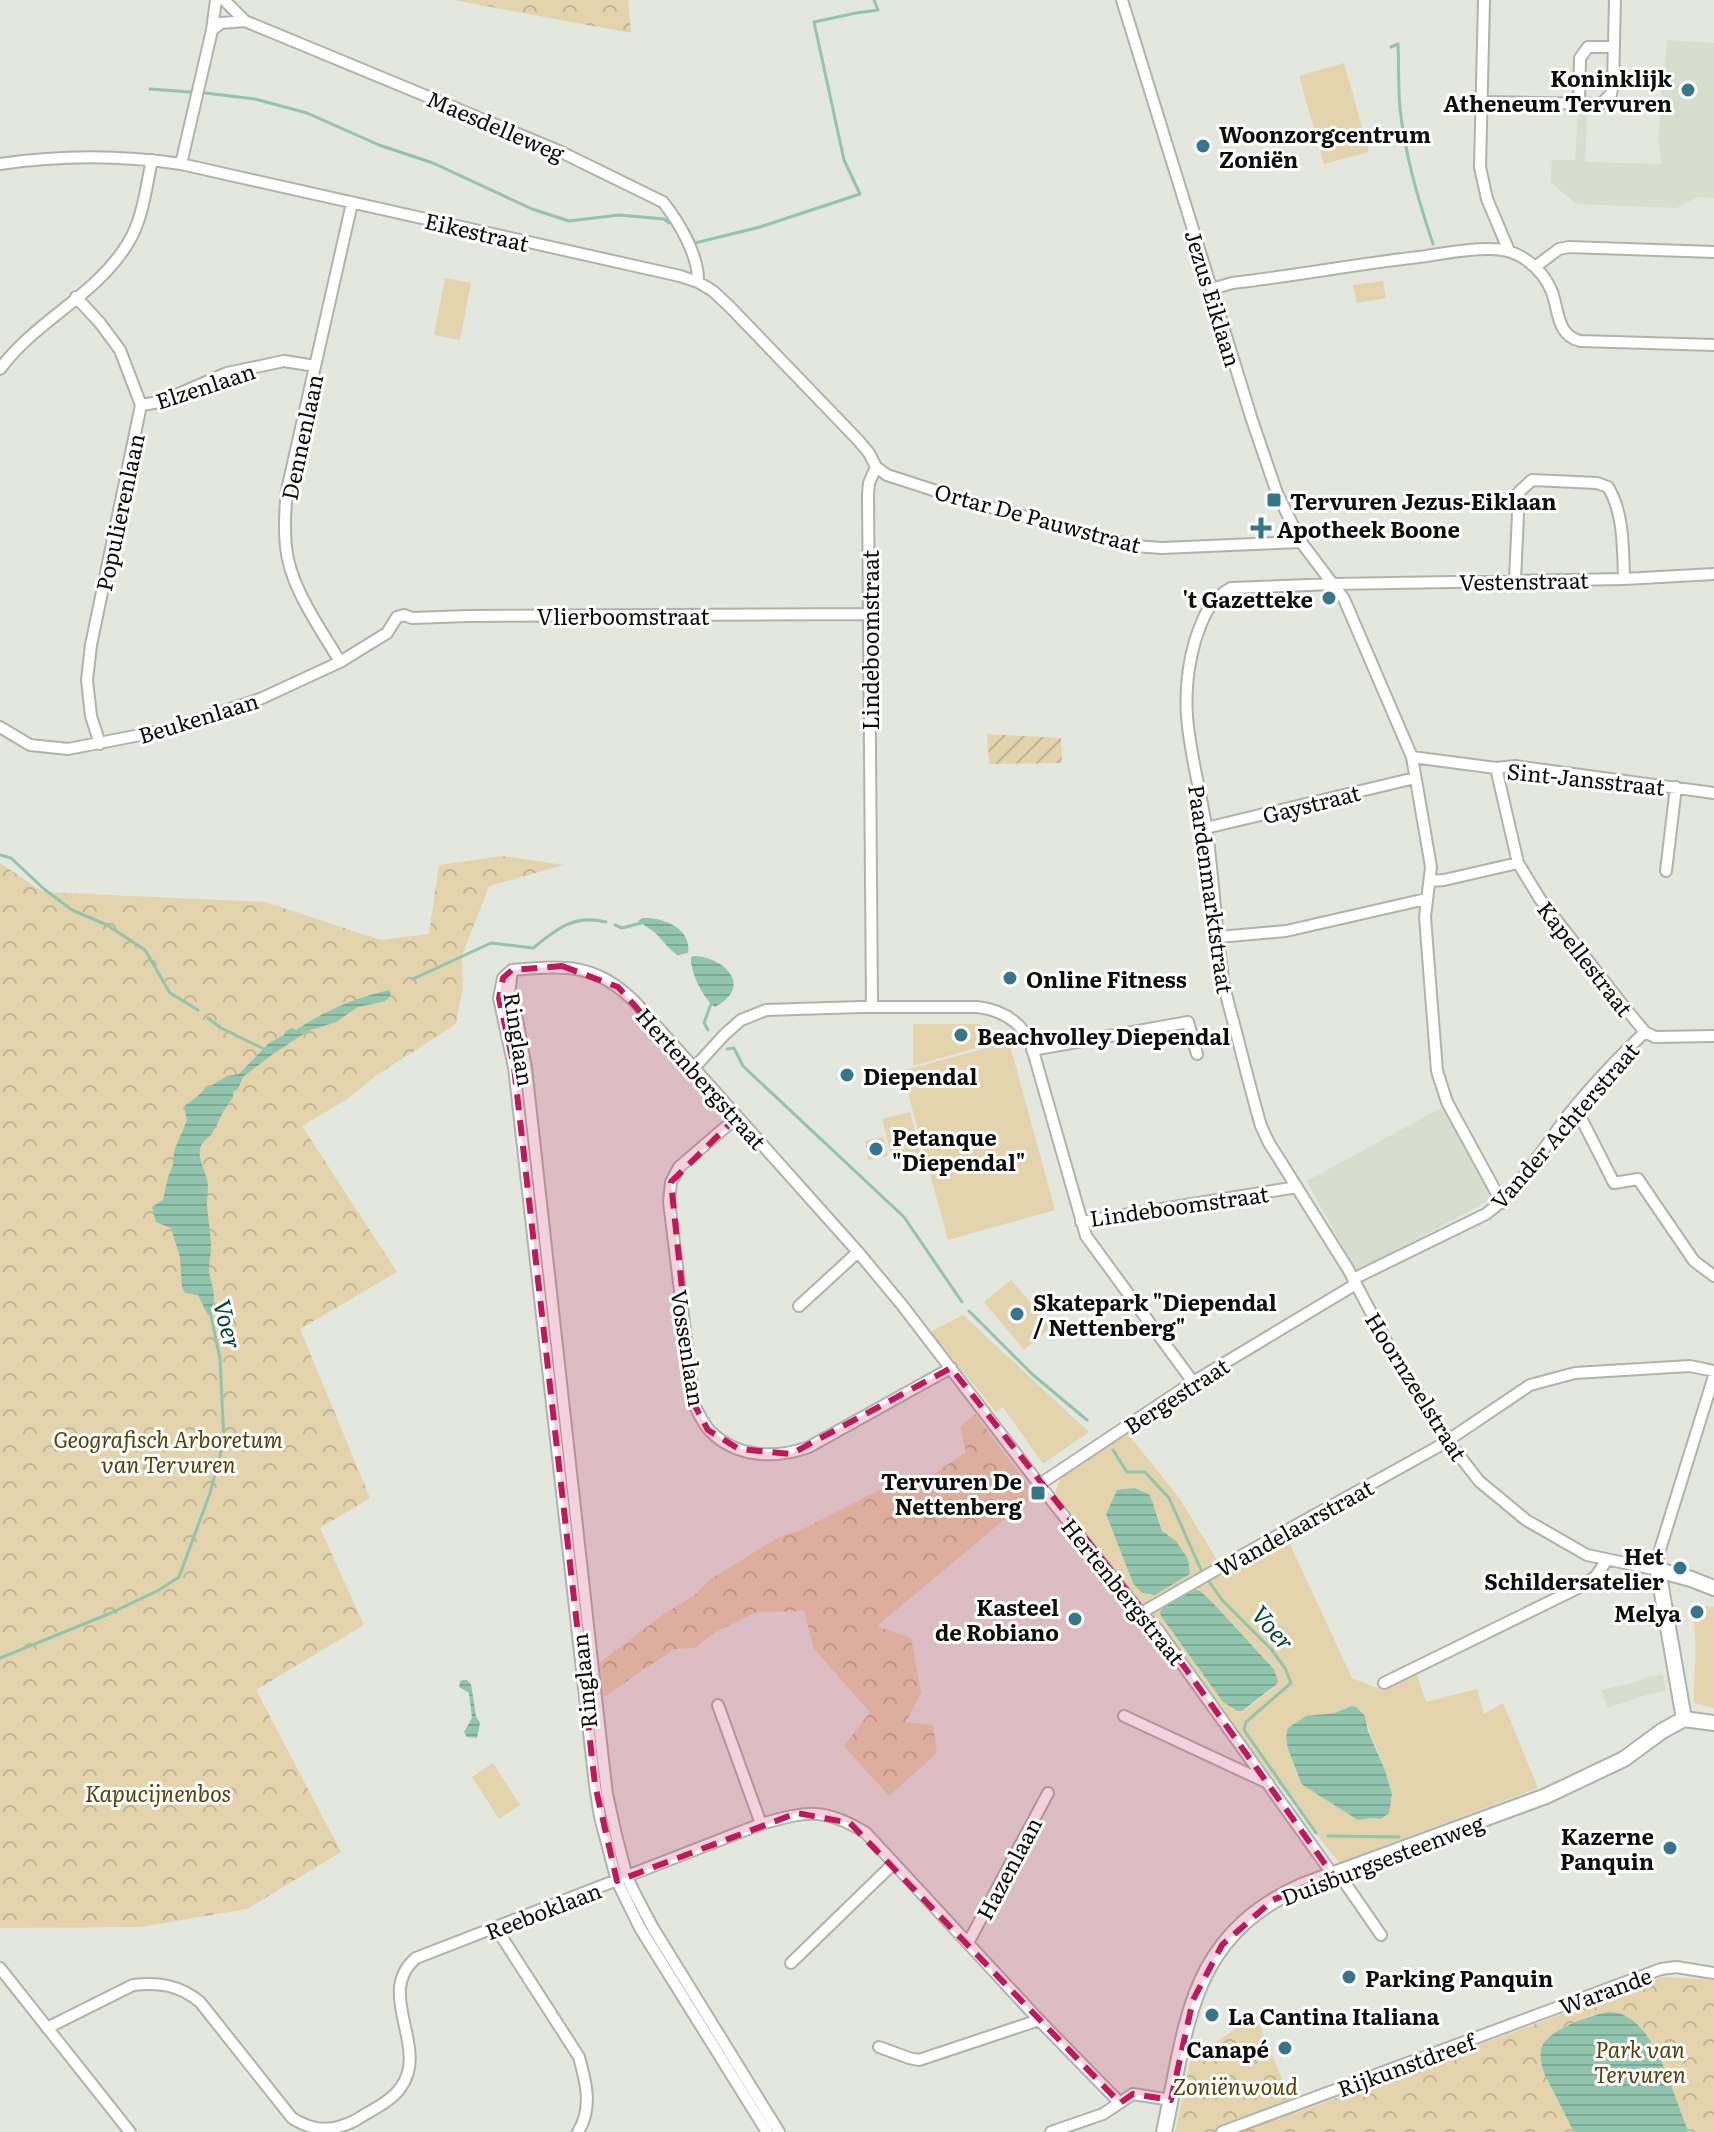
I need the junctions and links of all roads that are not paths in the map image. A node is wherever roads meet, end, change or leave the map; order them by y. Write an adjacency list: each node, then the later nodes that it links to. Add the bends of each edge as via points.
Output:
1 (216, 0): 7 (street)
2 (224, 0): 6 (street, Maesdelleweg)
3 (1122, 0): 19 (street, Jezus Eiklaan)
4 (1484, 0): 9 (street)
5 (1615, 0): 8 (street)
6 (245, 21): 7 (street, via 221,23); 18 (street, Maesdelleweg, via 559,151 663,202 696,262)
7 (212, 30): 13 (street)
8 (1614, 47): 10 (street, via 1611,94 1601,104); 10 (street, via 1583,51)
9 (1482, 102): 10 (street); 15 (street, via 1480,167)
10 (1579, 104)
11 (152, 160): 12 (street, Eikestraat, via 88,156); 13 (street, Eikestraat); 20 (street, via 129,242 104,275)
12 (0, 164)
13 (181, 164): 14 (street, Eikestraat)
14 (352, 203): 18 (street, Eikestraat); 22 (street, Dennenlaan)
15 (1509, 251): 17 (street); 19 (street, via 1475,249)
16 (1714, 252): 17 (street, via 1569,247)
17 (1535, 267): 21 (street, via 1572,339)
18 (698, 282): 25 (street, Eikestraat, via 730,307 858,440)
19 (1212, 289): 26 (street, Jezus Eiklaan, via 1277,493)
20 (76, 297): 23 (street, via 14,350); 24 (street, Populierenlaan, via 120,350)
21 (1714, 345)
22 (315, 366): 24 (street, Elzenlaan, via 284,361 227,373); 33 (street, Dennenlaan, via 287,490 286,550 303,598)
23 (0, 369)
24 (141, 405): 35 (street, Populierenlaan, via 91,645 87,680)
25 (876, 467): 26 (street, Ortar De Pauwstraat, via 964,500 1134,546); 31 (street, Lindeboomstraat, via 868,494)
26 (1301, 542): 30 (street, Jezus Eiklaan)
27 (1714, 574): 28 (street, Vestenstraat)
28 (1624, 579): 29 (street, Vestenstraat); 29 (street, via 1619,522 1608,487 1532,480 1519,492)
29 (1515, 580): 30 (street, Vestenstraat)
30 (1333, 584): 36 (street, Jezus Eiklaan); 41 (street, Paardenmarktstraat, via 1231,588 1205,615 1192,653 1186,705)
31 (869, 614): 32 (street, Vlierboomstraat, via 404,615); 48 (street, Lindeboomstraat)
32 (387, 633): 33 (street, Beukenlaan)
33 (340, 662): 35 (street, Beukenlaan, via 260,699 166,730)
34 (0, 727): 35 (street, Beukenlaan, via 30,745 68,749)
35 (100, 744)
36 (1412, 757): 37 (street); 38 (street)
37 (1496, 768): 39 (street, Sint-Jansstraat); 42 (street, Kapellestraat)
38 (1415, 778): 41 (street, Gaystraat); 44 (street)
39 (1676, 787): 40 (street, Sint-Jansstraat); 43 (street, Sint-Jansstraat)
40 (1714, 793)
41 (1206, 828): 46 (street, Paardenmarktstraat)
42 (1518, 863): 44 (street); 49 (street, Kapellestraat, via 1540,899)
43 (1666, 871)
44 (1430, 881): 45 (street)
45 (1426, 899): 46 (street, via 1286,931); 57 (street, via 1437,1071 1447,1102)
46 (1218, 937): 56 (street, Paardenmarktstraat, via 1225,987 1261,1126)
47 (512, 970): 53 (street, Hertenbergstraat, via 562,966 605,979 635,1002); 83 (street, Ringlaan, via 509,994 526,1068 607,1794)
48 (872, 1007): 51 (street, Lindeboomstraat, via 989,1008 1021,1027); 53 (street, Lindeboomstraat, via 757,1013 725,1034)
49 (1645, 1032): 50 (street, Kapellestraat, via 1655,1037); 54 (street, Vander Achterstraat)
50 (1714, 1036)
51 (1032, 1050): 52 (street, via 1188,1022); 58 (street, Lindeboomstraat)
52 (1197, 1054)
53 (693, 1069): 55 (street, Hertenbergstraat)
54 (1574, 1108): 57 (street, Vander Achterstraat); 60 (street, via 1614,1183 1638,1179 1694,1261)
55 (736, 1118): 59 (street, Hertenbergstraat); 63 (street, Vossenlaan, via 679,1167 669,1202 694,1404 708,1430 739,1449 791,1454)
56 (1297, 1187): 58 (street, Lindeboomstraat); 61 (street, Paardenmarktstraat)
57 (1502, 1203): 61 (street, Vander Achterstraat)
58 (1081, 1222): 65 (street)
59 (858, 1252): 62 (street); 63 (street, Hertenbergstraat)
60 (1714, 1276)
61 (1354, 1281): 65 (street, Bergestraat); 67 (street, Hoornzeelstraat)
62 (799, 1306)
63 (951, 1368): 68 (street, Hertenbergstraat)
64 (1714, 1374): 66 (street); 67 (street, Wandelaarstraat, via 1699,1367 1673,1367 1559,1377 1523,1389)
65 (1193, 1382): 68 (street, Bergestraat)
66 (1710, 1407): 70 (street, via 1658,1556)
67 (1448, 1441): 69 (street, Hoornzeelstraat, via 1479,1481 1526,1520 1587,1555); 72 (street, Wandelaarstraat)
68 (1040, 1484): 72 (street, Hertenbergstraat)
69 (1607, 1560): 70 (street, Hoornzeelstraat); 73 (street, via 1582,1586)
70 (1658, 1570): 71 (street); 76 (street)
71 (1714, 1588)
72 (1141, 1613): 78 (street, Hertenbergstraat)
73 (1384, 1683)
74 (718, 1705): 80 (street)
75 (1124, 1716): 78 (street)
76 (1684, 1719): 77 (street); 82 (street, Duisburgsesteenweg, via 1629,1756 1569,1786)
77 (1714, 1723)
78 (1268, 1783): 82 (street, Hertenbergstraat)
79 (1048, 1793): 86 (street, Hazenlaan)
80 (761, 1824): 81 (street, Reeboklaan, via 797,1813 834,1817 866,1833); 83 (street, Reeboklaan)
81 (893, 1864): 86 (street, Reeboklaan); 87 (street)
82 (1333, 1875): 85 (street, Hertenbergstraat, via 1343,1880); 94 (street, Duisburgsesteenweg, via 1273,1900 1222,1945 1193,2000)
83 (622, 1879): 84 (street, Reeboklaan); 98 (street, Ringlaan, via 640,1928); 99 (street, Ringlaan)
84 (496, 1928): 91 (street, Reeboklaan, via 408,1964 399,1993 412,2060 409,2073 393,2096 331,2130 317,2130 292,2118 200,2002 176,1987 133,1985); 97 (street, via 579,2057 588,2105)
85 (1381, 1935)
86 (968, 1943): 90 (street, Reeboklaan)
87 (791, 1963)
88 (0, 1968): 91 (street)
89 (1714, 1973): 92 (street, Warande, via 1661,1969)
90 (1039, 2020): 93 (street, via 919,2060); 95 (street, Reeboklaan)
91 (47, 2028): 96 (street)
92 (1499, 2030): 102 (street, Rijkunstdreef)
93 (879, 2047)
94 (1171, 2100): 95 (street, via 1133,2094); 101 (street, Duisburgsesteenweg)
95 (1120, 2103): 100 (street)
96 (130, 2132)
97 (578, 2132)
98 (767, 2132)
99 (779, 2132)
100 (1051, 2132)
101 (1164, 2132)
102 (1222, 2132)

